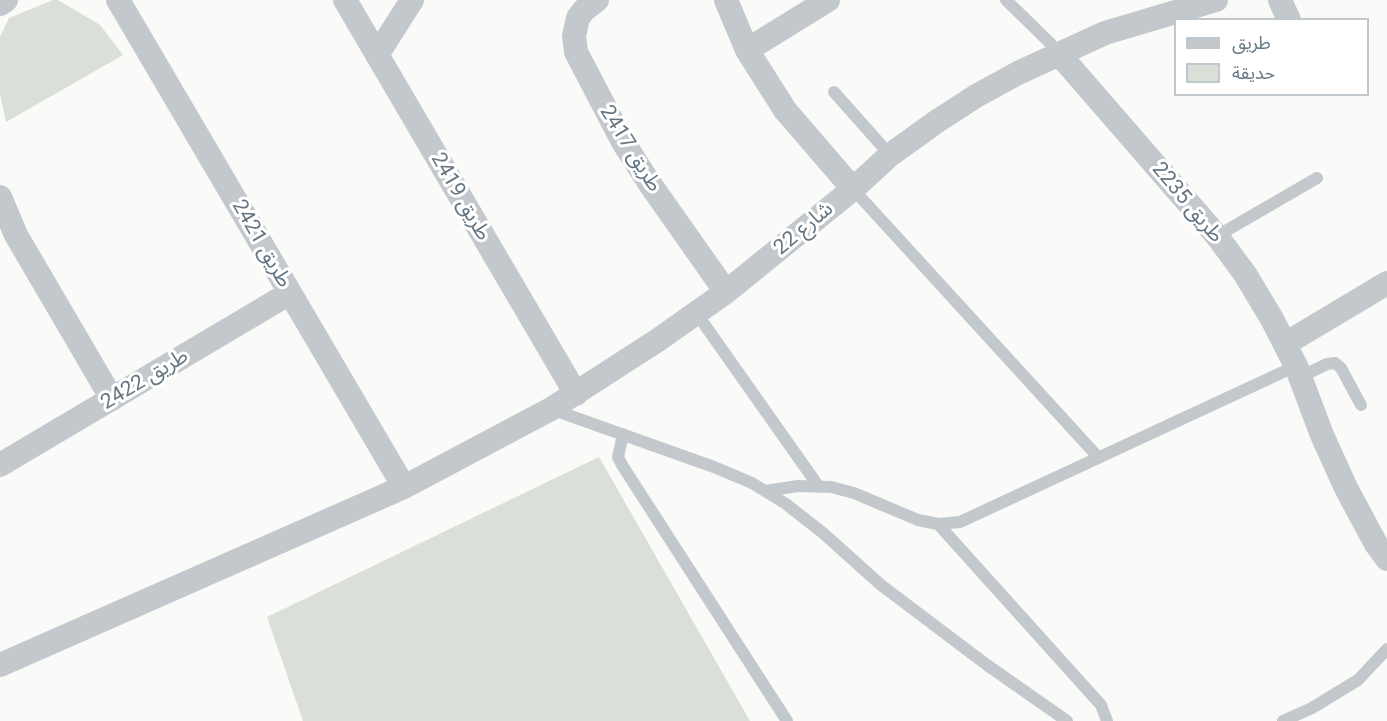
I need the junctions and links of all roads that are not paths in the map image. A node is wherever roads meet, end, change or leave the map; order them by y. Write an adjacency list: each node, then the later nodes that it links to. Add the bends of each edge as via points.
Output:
1 (6, 0): 11 (street)
2 (118, 0): 24 (street, طريق 2421)
3 (345, 0): 15 (street, طريق 2419)
4 (412, 0): 15 (street)
5 (597, 0): 23 (street, طريق 2417, via 578,18 576,52 623,142)
6 (726, 0): 13 (street)
7 (828, 0): 13 (street)
8 (1006, 0): 14 (lane)
9 (1216, 0): 14 (street, شارع 22, via 1105,33)
10 (1280, 0): 12 (street)
11 (0, 4)
12 (1288, 18)
13 (747, 50): 19 (street, via 785,110)
14 (1059, 54): 17 (street, شارع 22, via 976,96); 21 (street, طريق 2235)
15 (377, 55): 28 (street, طريق 2419)
16 (834, 92): 17 (lane)
17 (890, 155): 19 (street, شارع 22)
18 (1317, 178): 21 (lane)
19 (853, 189): 23 (street, شارع 22); 33 (lane)
20 (0, 196): 29 (street, via 16,235)
21 (1216, 236): 26 (street, طريق 2235, via 1245,274)
22 (1387, 283): 26 (street)
23 (726, 292): 25 (street, شارع 22)
24 (290, 293): 29 (street, طريق 2422); 35 (street, طريق 2421)
25 (697, 314): 28 (street, شارع 22); 36 (lane)
26 (1285, 344): 27 (street, طريق 2235)
27 (1298, 372): 30 (lane, via 1335,363); 33 (lane); 39 (street, طريق 2235, via 1346,488)
28 (576, 394): 31 (street, شارع 22)
29 (112, 399): 34 (street, طريق 2422)
30 (1361, 405)
31 (550, 409): 32 (lane); 35 (street, شارع 22)
32 (623, 434): 37 (lane, via 714,467); 42 (lane, via 618,457 622,465)
33 (1098, 457): 38 (lane, via 960,522)
34 (0, 465)
35 (404, 487): 41 (street, شارع 22)
36 (819, 487): 37 (lane); 38 (lane, via 854,493 918,520)
37 (765, 491): 43 (lane, via 823,533 890,592)
38 (938, 524): 44 (lane, via 1101,705)
39 (1387, 559)
40 (1387, 649): 45 (lane, via 1358,680)
41 (0, 664)
42 (787, 721)
43 (1067, 721)
44 (1107, 721)
45 (1283, 721)

